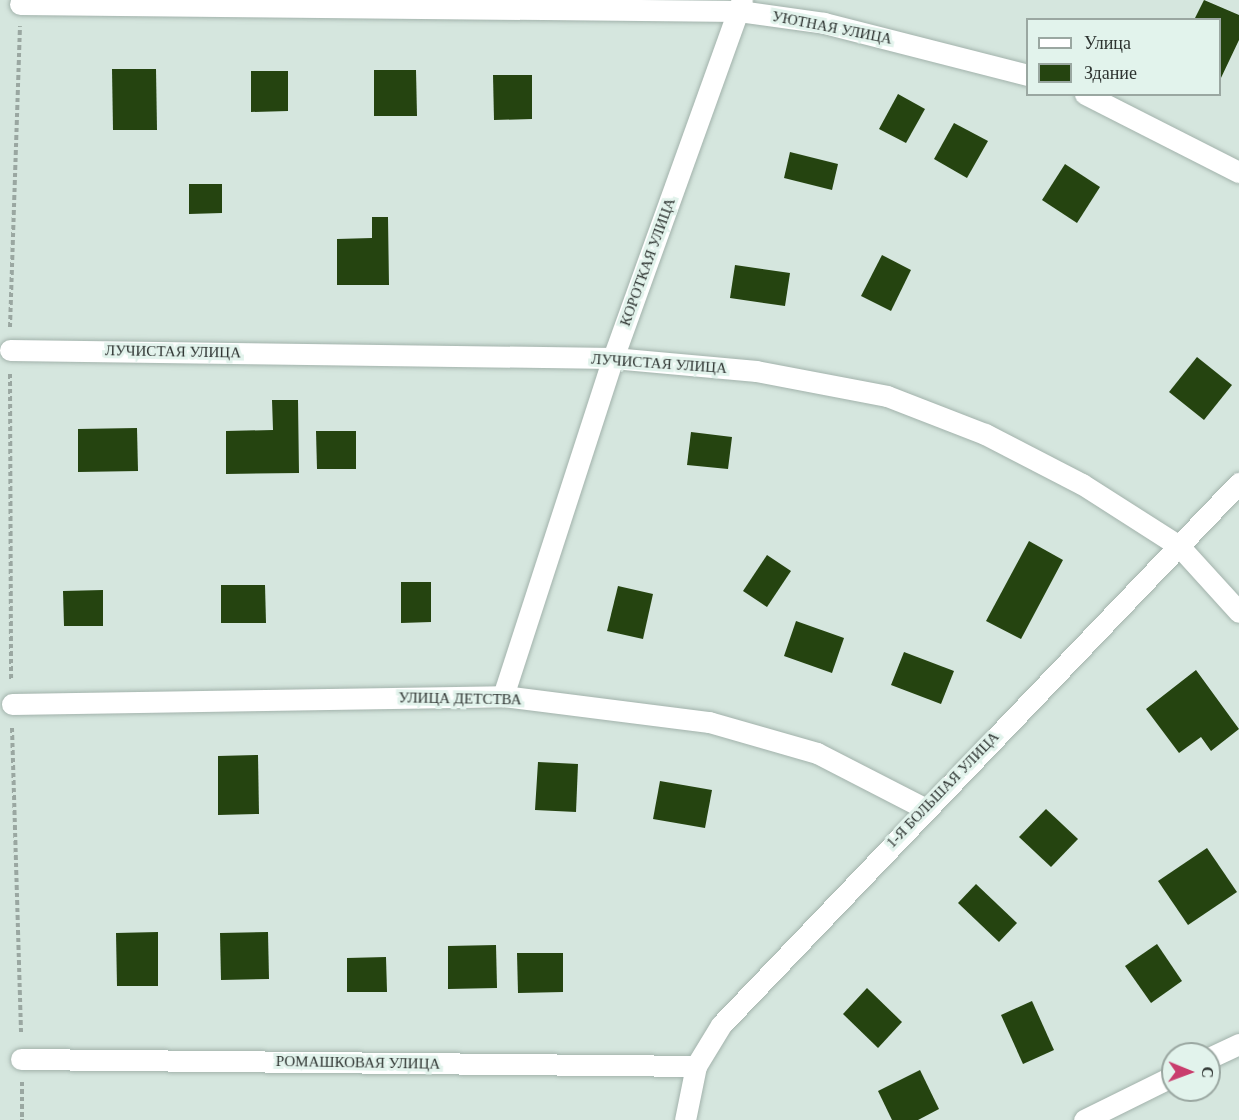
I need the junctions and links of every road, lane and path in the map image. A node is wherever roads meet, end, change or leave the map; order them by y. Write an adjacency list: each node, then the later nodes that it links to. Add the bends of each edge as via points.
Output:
1 (20, 4): 2 (street, УЮТНАЯ УЛИЦА); 6 (path)
2 (740, 6): 3 (street, УЮТНАЯ УЛИЦА, via 824,23); 7 (street, КОРОТКАЯ УЛИЦА)
3 (1026, 74)
4 (1089, 96): 5 (street)
5 (1239, 172)
6 (10, 350): 7 (street, ЛУЧИСТАЯ УЛИЦА); 12 (path)
7 (613, 358): 9 (street, ЛУЧИСТАЯ УЛИЦА, via 756,371 887,396 994,439 1082,484); 11 (street, КОРОТКАЯ УЛИЦА)
8 (1239, 483): 9 (street, 1-Я БОЛЬШАЯ УЛИЦА)
9 (1179, 546): 10 (street, ЛУЧИСТАЯ УЛИЦА); 13 (street, 1-Я БОЛЬШАЯ УЛИЦА)
10 (1239, 612)
11 (503, 696): 12 (street, УЛИЦА ДЕТСТВА); 13 (street, УЛИЦА ДЕТСТВА, via 709,722 818,753)
12 (12, 704): 16 (path)
13 (924, 808): 17 (street, 1-Я БОЛЬШАЯ УЛИЦА, via 721,1025)
14 (1239, 1044): 15 (street)
15 (1221, 1052)
16 (21, 1059): 17 (street, РОМАШКОВАЯ УЛИЦА); 19 (path)
17 (696, 1066): 20 (street, 1-Я БОЛЬШАЯ УЛИЦА)
18 (1161, 1082): 21 (street)
19 (22, 1120)
20 (685, 1120)
21 (1084, 1120)

